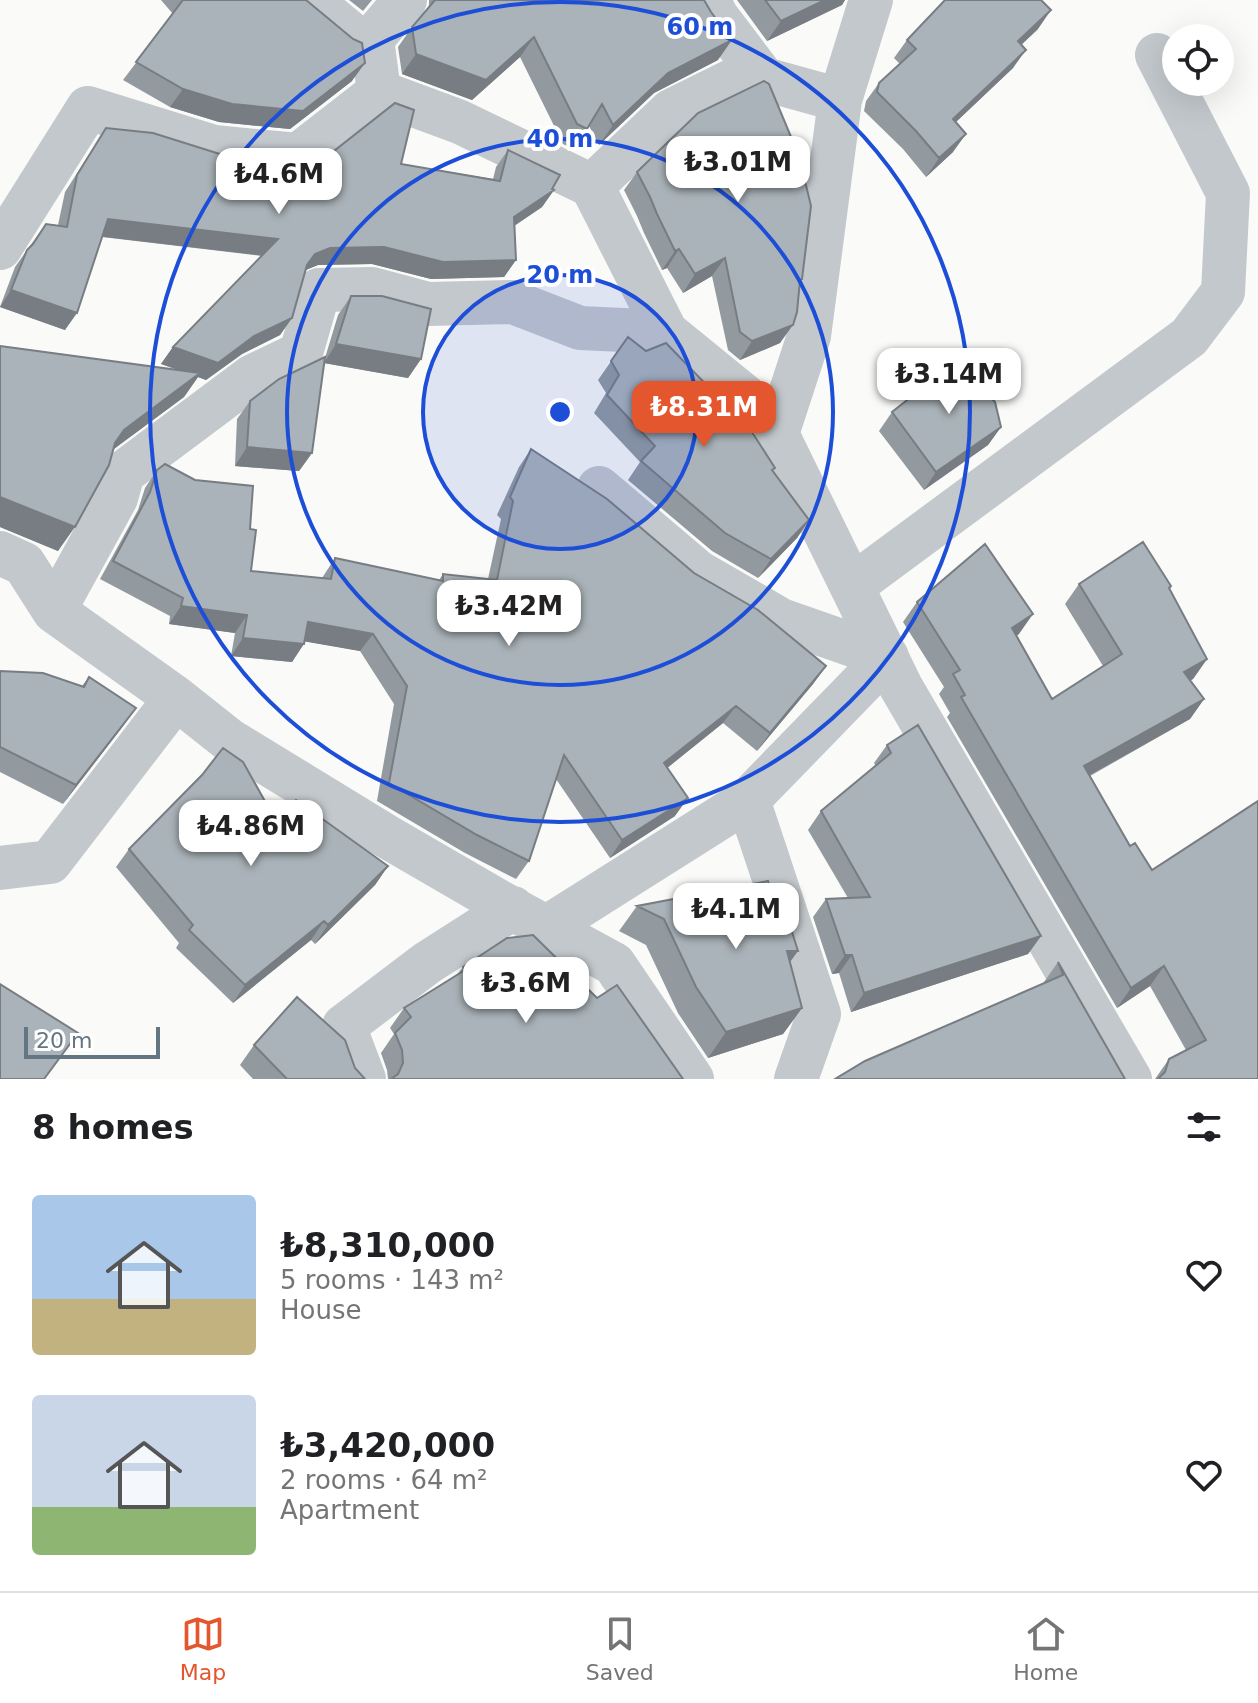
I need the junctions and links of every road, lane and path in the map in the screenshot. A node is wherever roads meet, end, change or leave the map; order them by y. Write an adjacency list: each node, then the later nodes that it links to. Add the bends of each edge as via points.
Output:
1 (310, 0): 5 (street, via 356,38)
2 (405, 0): 5 (street)
3 (708, 0): 7 (street)
4 (871, 0): 9 (street)
5 (372, 39): 8 (street)
6 (1157, 55): 16 (street, via 1228,193 1223,292 1189,337)
7 (756, 69): 9 (street, via 764,79); 10 (street, via 671,111)
8 (379, 92): 10 (street, via 460,122); 11 (street, via 298,155 214,147 88,108)
9 (840, 100): 13 (street, via 809,336)
10 (592, 186): 12 (street)
11 (0, 248)
12 (666, 332): 13 (street); 17 (street, via 580,328 513,302 428,304 372,289 319,290 301,353 253,376 123,473 116,498)
13 (780, 425): 16 (street, via 777,434)
14 (599, 488): 18 (street, via 698,572 781,620)
15 (0, 553): 17 (street, via 24,564)
16 (852, 586): 18 (street)
17 (54, 611): 19 (street)
18 (887, 657): 20 (street); 26 (street)
19 (176, 698): 21 (street, via 50,862); 22 (street, via 229,740)
20 (748, 800): 22 (street); 25 (street, via 819,1014)
21 (0, 868)
22 (530, 918): 23 (street, via 427,963 344,1026); 24 (street, via 614,964)
23 (364, 1079)
24 (692, 1079)
25 (796, 1079)
26 (1130, 1079)

